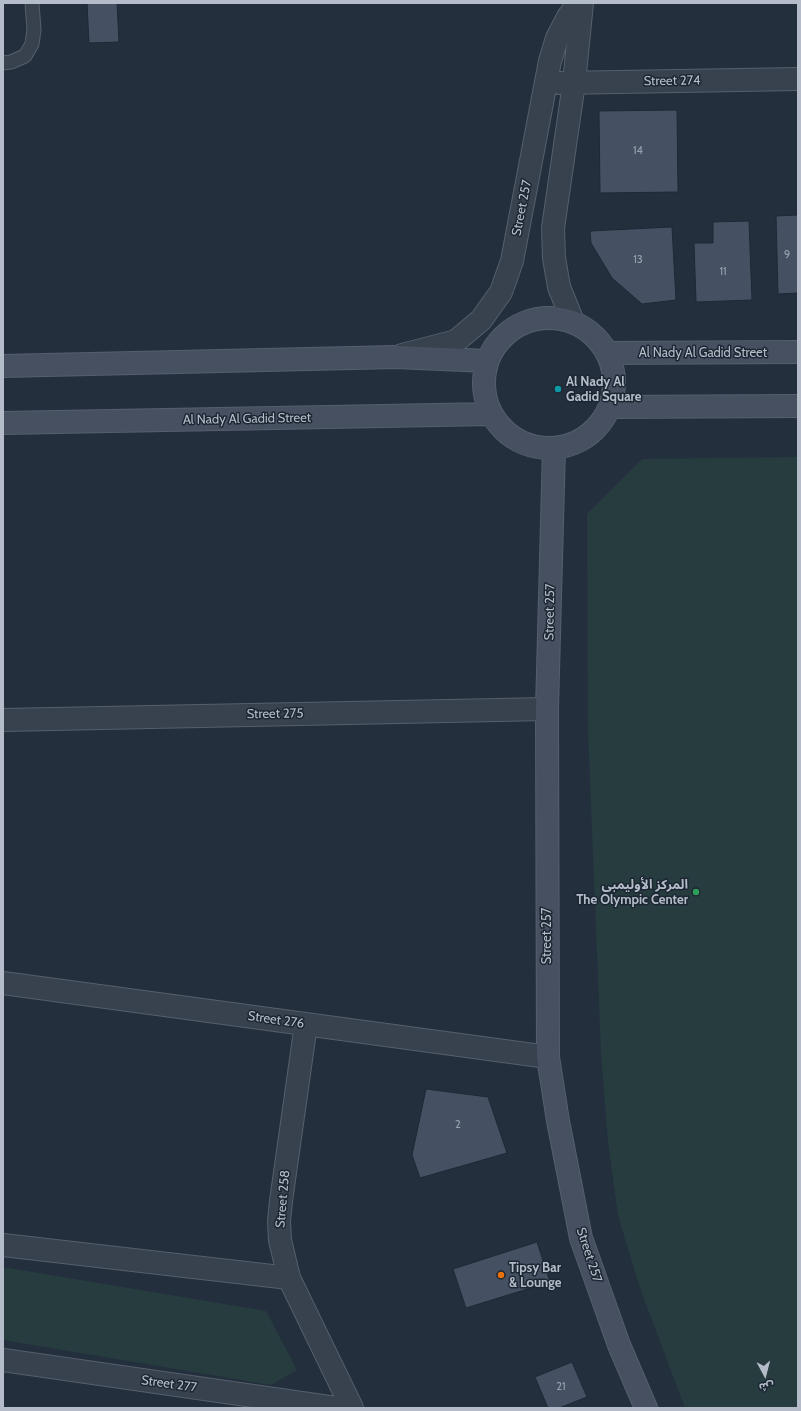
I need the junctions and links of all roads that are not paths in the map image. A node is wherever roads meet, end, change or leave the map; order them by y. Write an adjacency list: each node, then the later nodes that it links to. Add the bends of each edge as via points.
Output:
1 (32, 3): 4 (lane, via 32,44 25,56)
2 (579, 3): 7 (street, Street 257, via 557,38)
3 (582, 3): 6 (street)
4 (3, 63)
5 (798, 79): 6 (street, Street 274)
6 (574, 83): 7 (street, Street 274); 8 (street, via 553,228 554,258 559,287)
7 (546, 84): 11 (street, Street 257, via 512,261 501,292 481,320 456,341)
8 (573, 322): 10 (street, via 593,335); 12 (street, via 553,318 532,320 513,329 497,343)
9 (798, 352): 10 (street, Al Nady Al Gadid Street)
10 (608, 353): 15 (street, via 614,371)
11 (396, 357): 12 (street); 13 (street)
12 (487, 361): 16 (street, via 485,397)
13 (3, 366)
14 (798, 406): 15 (street)
15 (610, 407): 18 (street, via 601,422 588,435 572,444)
16 (491, 414): 17 (street, Al Nady Al Gadid Street); 18 (street, via 502,429 518,440 535,447)
17 (3, 423)
18 (554, 448): 19 (street, Street 257)
19 (547, 709): 20 (street, Street 275); 23 (street, Street 257)
20 (3, 720)
21 (3, 983): 22 (street, Street 276)
22 (306, 1024): 23 (street, Street 276); 25 (street, Street 258, via 279,1221 280,1240)
23 (548, 1057): 29 (street, Street 257, via 582,1238 619,1345)
24 (3, 1245): 25 (street)
25 (289, 1278): 28 (street, Street 258)
26 (3, 1360): 27 (street, Street 277)
27 (336, 1408)
28 (352, 1408)
29 (646, 1408)

